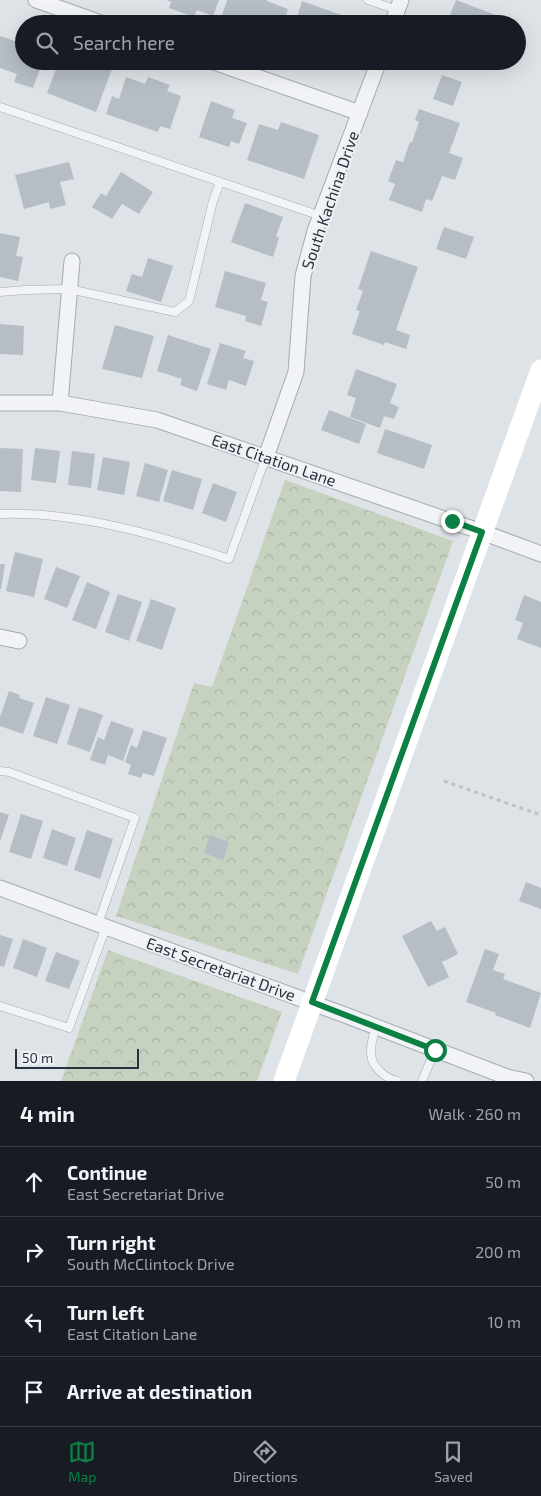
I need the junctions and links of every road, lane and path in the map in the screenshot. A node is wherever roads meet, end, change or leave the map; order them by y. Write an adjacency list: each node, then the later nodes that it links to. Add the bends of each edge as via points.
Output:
1 (36, 0): 4 (street)
2 (368, 0): 3 (lane)
3 (397, 11)
4 (78, 15)
5 (237, 70): 8 (street)
6 (376, 70): 8 (street, South Kachina Drive)
7 (0, 107): 9 (lane)
8 (360, 113): 10 (street, South Kachina Drive)
9 (220, 182): 10 (lane); 12 (lane, via 212,201 189,301 175,312)
10 (321, 216): 17 (street, South Kachina Drive, via 303,276 296,372)
11 (72, 261): 12 (street)
12 (69, 289): 13 (lane); 16 (street)
13 (0, 292)
14 (539, 380): 19 (main road)
15 (0, 403): 16 (street, East Citation Lane)
16 (60, 403): 17 (street, East Citation Lane, via 157,420)
17 (266, 458): 18 (lane, via 229,559 131,529 73,519); 19 (street, East Citation Lane)
18 (0, 514)
19 (482, 532): 20 (street, East Citation Lane); 28 (main road)
20 (541, 554)
21 (0, 637): 22 (street)
22 (19, 641)
23 (0, 771): 27 (lane, via 135,818)
24 (444, 781): 25 (path)
25 (541, 815)
26 (0, 888): 27 (street, East Secretariat Drive)
27 (102, 925): 28 (street, East Secretariat Drive); 29 (lane, via 70,1028)
28 (312, 1002): 30 (street, East Secretariat Drive); 32 (main road)
29 (0, 1006)
30 (376, 1026): 31 (street, East Secretariat Drive); 33 (lane, via 371,1054 376,1067 389,1079)
31 (435, 1050): 34 (lane); 35 (street, East Secretariat Drive, via 507,1078)
32 (284, 1081)
33 (398, 1081)
34 (422, 1081)
35 (526, 1081)

